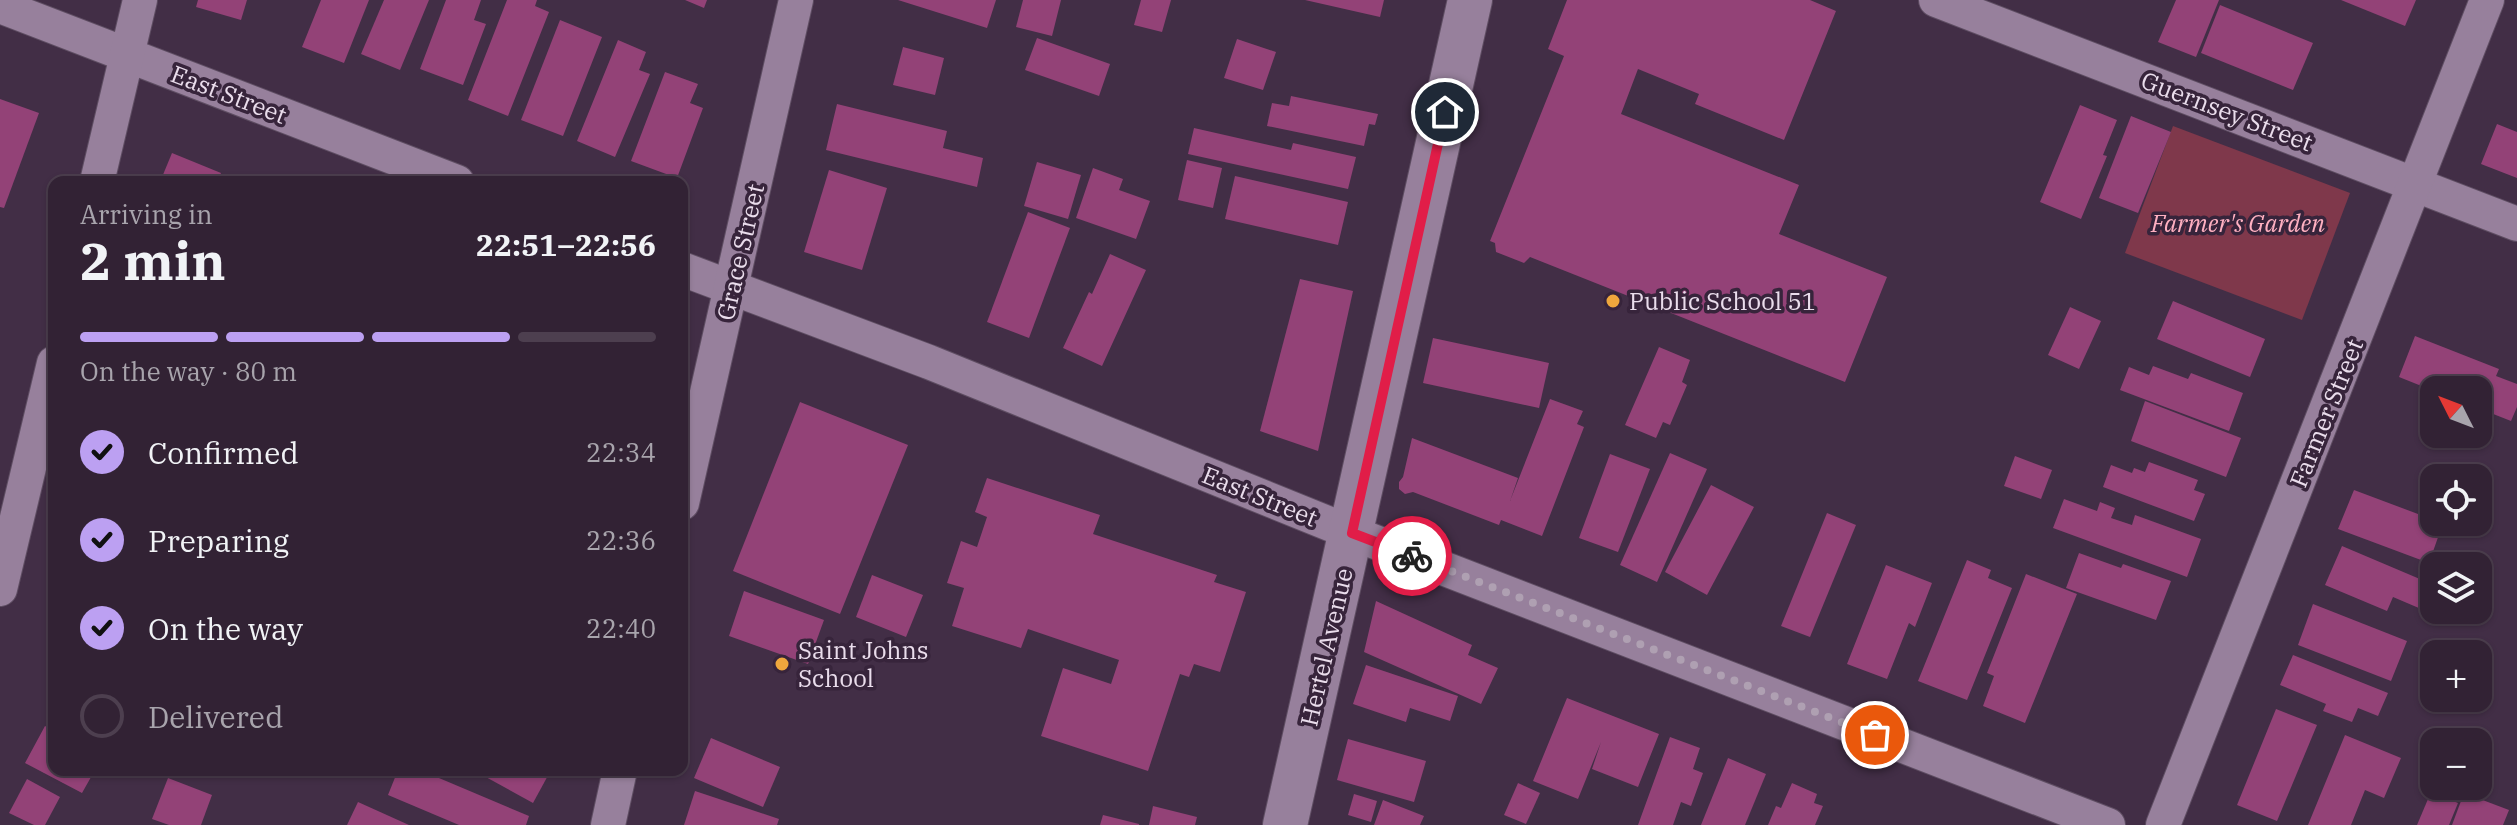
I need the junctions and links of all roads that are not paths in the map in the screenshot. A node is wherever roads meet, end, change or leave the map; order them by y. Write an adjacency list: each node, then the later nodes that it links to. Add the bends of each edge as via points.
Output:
1 (140, 0): 7 (street)
2 (796, 0): 13 (street, Grace Street)
3 (1470, 0): 16 (street, Hertel Avenue)
4 (1936, 0): 10 (street, Guernsey Street)
5 (2487, 0): 10 (street, Farmer Street)
6 (0, 6): 7 (street, East Street)
7 (128, 55): 8 (street); 9 (street, East Street)
8 (98, 176)
9 (441, 176)
10 (2416, 185): 11 (street, Guernsey Street); 22 (street, Farmer Street)
11 (2517, 224)
12 (688, 271): 13 (street, East Street)
13 (732, 288): 15 (street, Grace Street); 16 (street, East Street)
14 (48, 388): 17 (street)
15 (688, 477)
16 (1352, 533): 20 (street, Hertel Avenue); 21 (street, East Street)
17 (0, 589)
18 (619, 776): 19 (street)
19 (608, 825)
20 (1285, 825)
21 (2108, 825)
22 (2163, 825)

